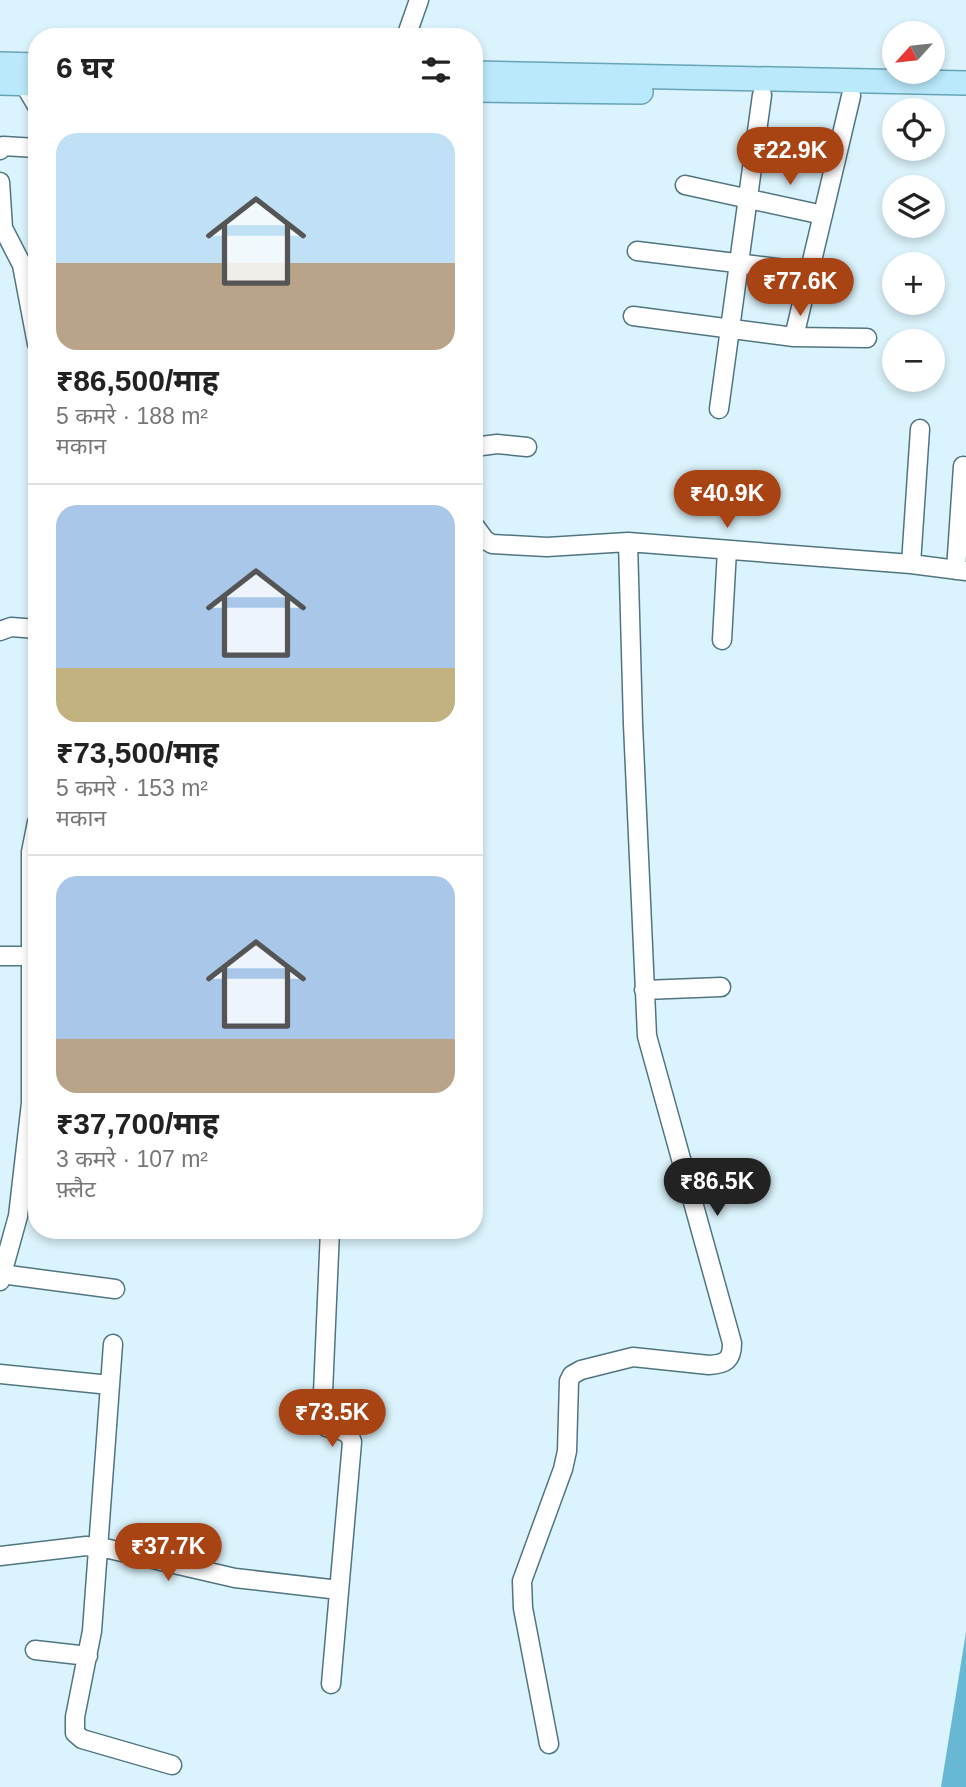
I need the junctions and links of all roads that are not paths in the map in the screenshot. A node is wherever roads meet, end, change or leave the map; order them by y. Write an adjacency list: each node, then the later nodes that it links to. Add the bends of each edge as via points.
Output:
1 (419, 0): 2 (street)
2 (410, 28)
3 (0, 64): 5 (main road)
4 (483, 74): 8 (main road)
5 (28, 76)
6 (28, 79): 7 (main road)
7 (0, 83)
8 (966, 83)
9 (483, 90): 10 (main road)
10 (762, 94): 11 (main road); 17 (street)
11 (851, 96): 12 (main road); 18 (street)
12 (966, 98)
13 (28, 147): 14 (street, via 10,145)
14 (0, 150)
15 (0, 182): 22 (street, via 3,228 22,265)
16 (685, 185): 17 (street)
17 (748, 197): 18 (street); 20 (street)
18 (823, 215): 21 (street)
19 (637, 251): 20 (street)
20 (739, 262): 21 (street); 24 (street)
21 (810, 272): 25 (street)
22 (28, 297)
23 (633, 316): 24 (street)
24 (730, 327): 25 (street); 27 (street)
25 (794, 337): 26 (street)
26 (867, 338)
27 (719, 409)
28 (920, 429): 35 (street)
29 (483, 446): 30 (street)
30 (527, 447)
31 (964, 466): 36 (street)
32 (483, 537): 33 (street, via 492,544 536,547)
33 (628, 542): 34 (street); 43 (street)
34 (727, 550): 35 (street); 39 (street)
35 (911, 564): 36 (street)
36 (961, 570)
37 (28, 628): 38 (street)
38 (0, 631)
39 (722, 640)
40 (0, 956): 41 (street)
41 (28, 956)
42 (721, 987): 43 (street)
43 (644, 989): 57 (street, via 647,1036 732,1353 729,1360 709,1365 633,1357 572,1375 569,1381 563,1469 522,1581)
44 (28, 1129): 46 (street, via 18,1216)
45 (331, 1239): 53 (street, via 322,1416 326,1427 344,1430 352,1442)
46 (1, 1278): 47 (street)
47 (115, 1289)
48 (113, 1344): 50 (street)
49 (0, 1374): 50 (street)
50 (110, 1385): 51 (street)
51 (97, 1547): 52 (street); 53 (street, via 235,1578); 55 (street)
52 (0, 1556)
53 (339, 1590): 56 (street)
54 (35, 1650): 55 (street)
55 (88, 1656): 58 (street, via 75,1733)
56 (331, 1684)
57 (549, 1744)
58 (172, 1766)

